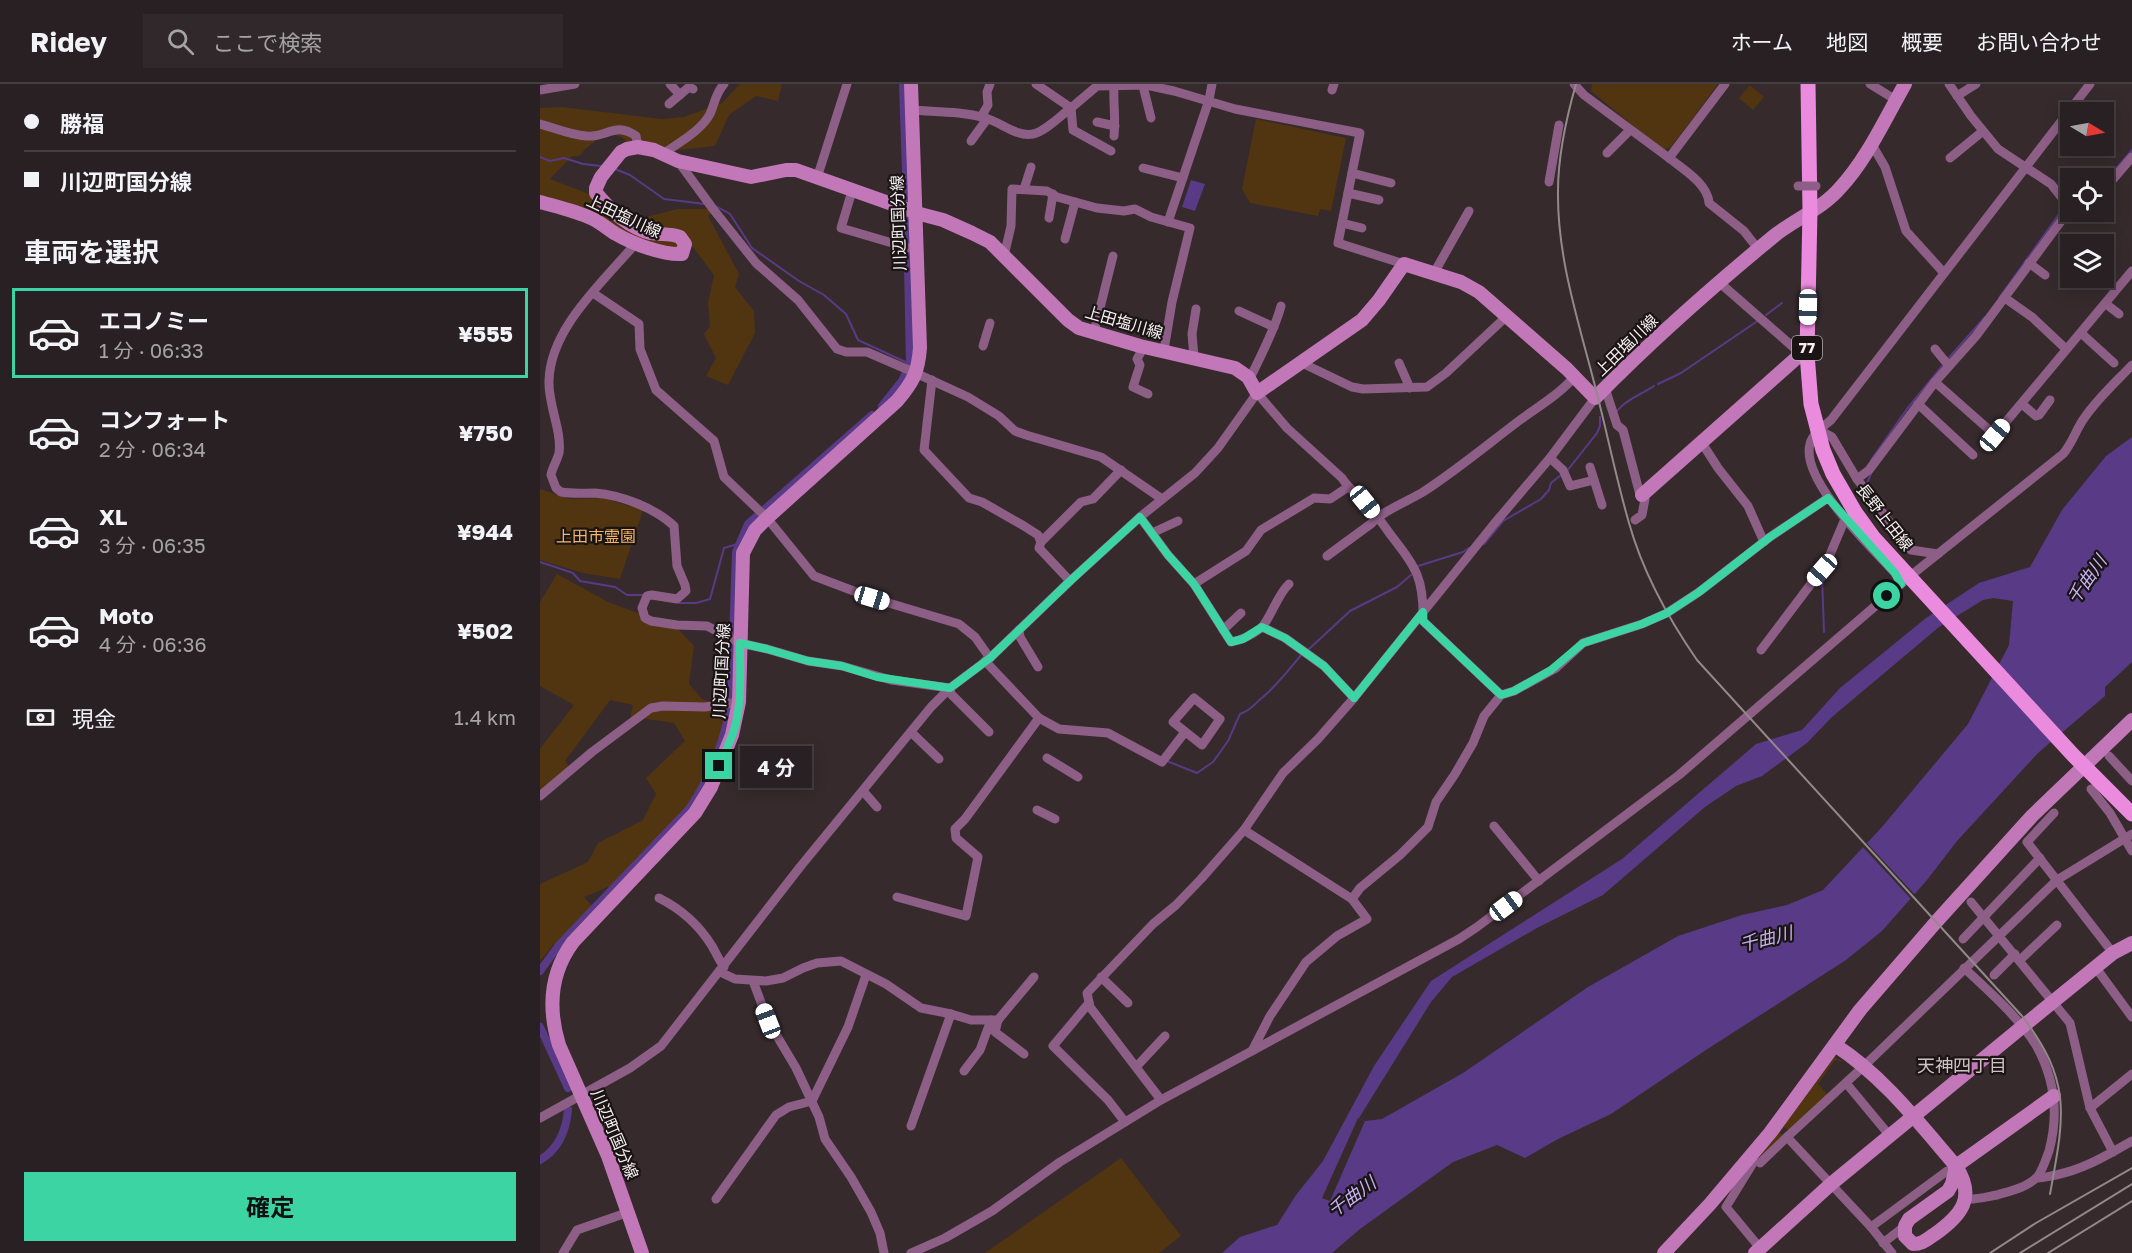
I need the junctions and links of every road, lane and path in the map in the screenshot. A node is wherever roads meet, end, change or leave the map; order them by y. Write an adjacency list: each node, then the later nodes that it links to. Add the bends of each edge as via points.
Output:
1 (575, 84): 20 (street)
2 (670, 84): 21 (street)
3 (724, 84): 40 (street, via 700,126)
4 (847, 84): 49 (street)
5 (911, 84): 27 (street, 川辺町国分線)
6 (990, 84): 28 (street)
7 (1036, 84): 26 (street)
8 (1212, 84): 23 (street)
9 (1574, 84): 33 (street)
10 (1725, 84): 42 (street)
11 (1808, 84): 65 (main road, 長野上田線 / 77)
12 (1869, 84): 24 (street)
13 (1905, 84): 24 (street, 上田塩川線)
14 (1949, 84): 22 (street)
15 (1976, 84): 22 (street)
16 (2090, 84): 45 (street)
17 (1146, 85): 18 (street); 23 (street); 29 (street)
18 (1114, 86): 26 (street, via 1097,86); 30 (street, via 1115,131)
19 (693, 89): 21 (street, via 689,87)
20 (540, 90)
21 (680, 95): 25 (street)
22 (1957, 96): 34 (street)
23 (1209, 100): 48 (street, via 1235,109 1360,133); 50 (street)
24 (1896, 100): 36 (street, 上田塩川線)
25 (669, 104)
26 (1071, 108): 28 (street, via 1029,135); 38 (street, via 1073,130)
27 (911, 110): 28 (street, via 966,113); 66 (street, 川辺町国分線)
28 (984, 118): 35 (street)
29 (1151, 118)
30 (1097, 122)
31 (540, 124): 37 (street, via 584,136 622,129 636,136)
32 (1559, 125): 52 (street)
33 (1630, 130): 39 (street); 42 (street)
34 (1983, 131): 43 (street); 45 (street, via 1998,149)
35 (971, 141)
36 (1871, 143): 65 (street, 上田塩川線, via 1841,188); 82 (street, via 1885,166 1906,231)
37 (638, 147): 40 (street, 上田塩川線); 73 (street, 上田塩川線, via 621,152 601,177 596,193 636,228 680,237 686,247 682,254 674,254)
38 (1111, 150)
39 (1606, 153)
40 (663, 154): 44 (street, 上田塩川線)
41 (2132, 157): 51 (street)
42 (1669, 158): 74 (street, via 1706,192 1709,204 1744,231)
43 (1950, 158)
44 (678, 161): 49 (street, 上田塩川線, via 751,177 796,170); 109 (street, via 756,262 798,300 837,349 867,352)
45 (2026, 166): 60 (street); 82 (street)
46 (1031, 167): 56 (street)
47 (1143, 168): 50 (street)
48 (1352, 173): 53 (street); 58 (street)
49 (817, 178): 57 (street, 上田塩川線)
50 (1182, 178): 68 (street)
51 (2114, 178)
52 (1549, 182)
53 (1391, 183)
54 (1798, 186): 55 (street, bridge)
55 (1816, 186)
56 (1024, 189): 59 (street); 76 (street, via 1012,189 1011,226)
57 (852, 191): 66 (street, 上田塩川線); 75 (street, via 841,228)
58 (1348, 193): 61 (street); 70 (street)
59 (1053, 195): 63 (street); 67 (street)
60 (2060, 196)
61 (1379, 200)
62 (540, 202): 73 (street, 上田塩川線, via 572,210)
63 (1075, 202): 68 (street, via 1111,210 1135,209); 72 (street)
64 (1469, 211): 81 (street)
65 (1810, 211): 74 (street, 上田塩川線); 102 (main road, 長野上田線 / 77)
66 (914, 212): 75 (street, 川辺町国分線); 76 (street, 上田塩川線, via 972,232)
67 (1049, 218)
68 (1168, 222): 101 (street, via 1190,228)
69 (2060, 222): 78 (street)
70 (1342, 224): 71 (street); 79 (street, via 1338,243)
71 (1362, 228)
72 (1065, 238)
73 (636, 243): 85 (street)
74 (1758, 249): 84 (street, 上田塩川線)
75 (916, 250): 109 (street, 川辺町国分線, via 920,348)
76 (1004, 256): 95 (street, 上田塩川線, via 1068,320)
77 (1113, 256): 95 (street)
78 (2029, 263): 83 (street); 86 (street)
79 (1404, 264): 81 (street, 上田塩川線); 104 (street, via 1362,320)
80 (2132, 271): 87 (street)
81 (1434, 273): 92 (street, 上田塩川線, via 1471,286)
82 (1944, 273): 121 (street, via 1831,420)
83 (2045, 275)
84 (1720, 283): 102 (street); 116 (street, 上田塩川線)
85 (593, 293): 136 (street, via 639,324 640,349 656,390 714,441 724,477); 154 (street, via 568,323 549,372 559,442 551,478 561,492 606,495 661,514 674,526 677,566 686,591 678,599 647,596 643,602 645,618 707,626)
86 (2005, 298): 100 (street); 108 (street)
87 (2106, 304): 91 (street); 96 (street)
88 (1281, 306): 94 (street)
89 (1196, 309): 103 (street)
90 (1239, 311): 94 (street)
91 (2119, 314)
92 (1508, 315): 110 (street, 上田塩川線); 114 (street, via 1427,387)
93 (990, 322): 97 (street)
94 (1274, 327): 112 (street)
95 (1094, 332): 98 (street, 上田塩川線)
96 (2080, 333): 100 (street); 106 (street)
97 (983, 346)
98 (1140, 346): 101 (street, 上田塩川線); 117 (street, via 1140,365 1133,387)
99 (1935, 349): 108 (street)
100 (2066, 349): 120 (street)
101 (1164, 350): 103 (street, 上田塩川線)
102 (1804, 354): 121 (main road, 長野上田線 / 77); 122 (street)
103 (1194, 357): 112 (street, 上田塩川線, via 1235,368)
104 (1302, 363): 114 (street, via 1352,387); 115 (street)
105 (1399, 363): 114 (street)
106 (2114, 363)
107 (2132, 365): 143 (street, via 2082,420 2063,454)
108 (1949, 366): 113 (street)
109 (911, 371): 111 (street); 136 (street, 川辺町国分線, via 908,387 897,400)
110 (1575, 376): 116 (street, 上田塩川線); 134 (street, via 1564,389 1442,480)
111 (932, 380): 126 (street, via 999,416 1015,431 1101,457); 141 (street, via 924,450 969,498 1024,526 1038,535)
112 (1249, 380): 115 (street, 上田塩川線)
113 (1935, 382): 119 (street); 120 (street, via 1995,435)
114 (1410, 388)
115 (1257, 393): 129 (street); 132 (street, via 1218,448)
116 (1600, 393): 124 (street); 130 (street, via 1623,430)
117 (1148, 394)
118 (2050, 400): 120 (street, via 2036,416)
119 (1918, 404): 123 (street); 127 (street, via 1869,470)
120 (2022, 404)
121 (1819, 430): 127 (street, via 1832,436); 131 (street, via 1810,441 1809,450); 145 (main road, 長野上田線 / 77, via 1828,464 1854,512)
122 (1702, 443): 130 (street); 142 (street, via 1748,506)
123 (1973, 455)
124 (1550, 458): 128 (street, via 1563,470 1570,486); 149 (street)
125 (1590, 467): 128 (street)
126 (1121, 471): 132 (street); 141 (street, via 1093,499 1081,502)
127 (1857, 479): 143 (street, via 1911,550)
128 (1594, 480): 133 (street)
129 (1348, 487): 134 (street); 147 (street, via 1330,499 1314,498 1261,530 1246,551)
130 (1642, 495): 138 (street, via 1642,515)
131 (1828, 498): 137 (street); 142 (street)
132 (1162, 499): 135 (street)
133 (1602, 505)
134 (1377, 516): 144 (street); 149 (street, via 1414,565 1424,599)
135 (1140, 517): 140 (street); 146 (street)
136 (767, 518): 154 (street, 川辺町国分線, via 755,530 743,553); 156 (street, via 818,579 959,624 975,637)
137 (1845, 519): 145 (street, via 1895,573); 155 (street, via 1826,564)
138 (1635, 520)
139 (1178, 521): 140 (street)
140 (1152, 533): 147 (street)
141 (1041, 542): 146 (street, via 1039,548)
142 (1764, 542): 159 (street, via 1667,613 1583,643 1551,670)
143 (1938, 554): 145 (street)
144 (1327, 556)
145 (1908, 580): 170 (main road, 長野上田線 / 77); 187 (street, via 1679,775)
146 (1070, 581): 152 (street)
147 (1194, 584): 153 (street)
148 (1289, 584): 151 (street)
149 (1423, 612): 159 (street, via 1423,621); 160 (street)
150 (1241, 613): 153 (street)
151 (1262, 627): 153 (street, via 1231,642); 160 (street, via 1324,666)
152 (1019, 630): 156 (street); 157 (street)
153 (1223, 630)
154 (735, 640): 158 (street, via 877,677); 161 (street, 川辺町国分線)
155 (1761, 650)
156 (988, 660): 158 (street); 162 (street)
157 (1038, 667)
158 (950, 688): 164 (street); 165 (street, via 951,694)
159 (1501, 695): 190 (street, via 1484,717 1473,743 1436,802 1428,827)
160 (1354, 698): 182 (street, via 1283,773)
161 (739, 702): 175 (street, via 651,708); 224 (street, 川辺町国分線, via 732,735 703,800 573,942 560,963 552,996 554,1029)
162 (1039, 718): 166 (street, via 1059,729 1108,733 1162,762); 188 (street, via 955,829 956,838 978,857 966,916)
163 (2132, 720): 170 (street)
164 (911, 732): 169 (street); 174 (street)
165 (989, 732)
166 (1185, 732): 166 (street, via 1202,745 1220,719 1194,698 1173,722)
167 (2109, 756): 172 (street)
168 (1047, 758): 171 (street)
169 (939, 759)
170 (2085, 766): 179 (main road, 長野上田線 / 77); 215 (street, via 2032,816 1936,922 1860,1010)
171 (1078, 777)
172 (2132, 781)
173 (2091, 789): 183 (street)
174 (863, 791): 176 (street); 201 (street)
175 (540, 796)
176 (877, 807)
177 (1037, 810): 180 (street)
178 (2054, 813): 185 (street, via 2027,842)
179 (2132, 814)
180 (1055, 819)
181 (1494, 826): 187 (street)
182 (1244, 830): 190 (street); 204 (street, via 1183,899)
183 (2128, 836): 184 (street); 186 (street)
184 (2132, 851)
185 (2040, 858): 186 (street); 192 (street)
186 (2057, 880): 194 (street); 197 (street)
187 (1539, 881): 216 (street, via 1459,939)
188 (897, 897)
189 (659, 898): 201 (street, via 688,917 711,945)
190 (1352, 899): 216 (street, via 1367,919 1337,936 1306,962)
191 (1971, 902): 192 (street)
192 (1984, 917): 194 (street); 195 (street)
193 (2057, 925): 198 (street)
194 (2000, 936): 198 (street); 199 (street)
195 (1963, 939)
196 (2132, 942): 197 (street)
197 (2113, 953): 200 (street)
198 (2017, 957): 203 (street); 209 (street)
199 (1964, 968): 213 (street); 219 (street)
200 (2096, 968): 209 (street); 211 (street)
201 (722, 970): 206 (street, via 735,980); 224 (street, via 661,1046)
202 (866, 975): 206 (street, via 833,960 783,978); 210 (street, via 921,1008); 227 (street, via 848,1027)
203 (1994, 975)
204 (1101, 976): 207 (street, via 1087,993); 208 (street)
205 (1035, 977): 212 (street)
206 (753, 981): 227 (street, via 768,1021)
207 (1089, 1003): 218 (street); 231 (street, via 1053,1046)
208 (1128, 1003)
209 (2054, 1003): 213 (street); 228 (street, via 2070,1023)
210 (951, 1014): 212 (street, via 971,1020); 232 (street)
211 (2132, 1017)
212 (995, 1020): 217 (street, via 994,1032); 220 (street)
213 (2022, 1027): 225 (street, via 2047,1068); 229 (street)
214 (1165, 1035): 218 (street)
215 (1836, 1045): 219 (street); 237 (street)
216 (1252, 1051): 226 (street)
217 (1024, 1054)
218 (1137, 1066): 226 (street)
219 (1864, 1066): 222 (street); 229 (street)
220 (964, 1071)
221 (2129, 1077): 223 (street); 228 (street)
222 (1846, 1083): 233 (street); 234 (street)
223 (2132, 1088)
224 (581, 1096): 230 (street); 246 (street, 川辺町国分線)
225 (2054, 1096): 238 (street); 239 (street, via 2054,1129)
226 (1161, 1100): 231 (street)
227 (812, 1101): 244 (street, via 777,1115); 254 (street, via 825,1139 871,1212)
228 (2090, 1108): 236 (street)
229 (1914, 1117): 233 (street); 238 (street)
230 (540, 1118)
231 (1125, 1122): 255 (street, via 992,1211)
232 (911, 1126)
233 (1890, 1136): 240 (street)
234 (1787, 1137): 237 (street); 240 (street)
235 (2132, 1141): 236 (street)
236 (2113, 1152): 239 (street, via 2076,1171)
237 (1756, 1158): 251 (street, via 1726,1207); 256 (street)
238 (1951, 1168): 241 (street, via 1952,1184); 242 (street); 243 (street, via 1963,1180)
239 (2037, 1178): 243 (street, via 2012,1191 1973,1200)
240 (1831, 1184): 248 (street); 251 (street)
241 (1947, 1191): 243 (street); 245 (street)
242 (1918, 1193): 245 (street); 248 (street)
243 (1965, 1197): 250 (street, via 1960,1213)
244 (716, 1199)
245 (1927, 1206): 247 (street)
246 (629, 1212): 252 (street, via 577,1230); 253 (street, 川辺町国分線)
247 (1905, 1226): 249 (street); 250 (street, via 1905,1236)
248 (1871, 1227): 249 (street)
249 (1883, 1243): 257 (street)
250 (1921, 1248)
251 (1759, 1251)
252 (563, 1253)
253 (642, 1253)
254 (884, 1253)
255 (911, 1253)
256 (1664, 1253)
257 (1892, 1253)

